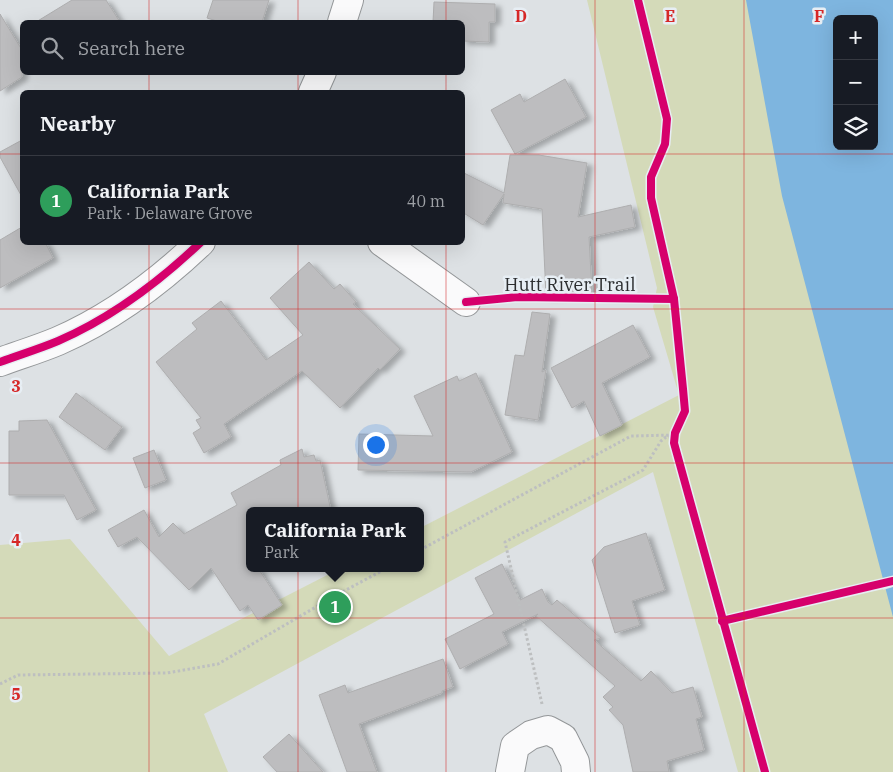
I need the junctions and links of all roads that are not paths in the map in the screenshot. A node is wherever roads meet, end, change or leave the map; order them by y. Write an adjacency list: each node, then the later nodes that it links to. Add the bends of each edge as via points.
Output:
1 (350, 0): 2 (street)
2 (343, 20)
3 (321, 75): 4 (street)
4 (314, 90)
5 (197, 245): 8 (street, via 149,287 106,315 59,340)
6 (386, 245): 7 (street)
7 (466, 302)
8 (0, 362)
9 (510, 772): 10 (street, via 515,746 531,735 548,730 563,738 575,762)
10 (576, 772)

